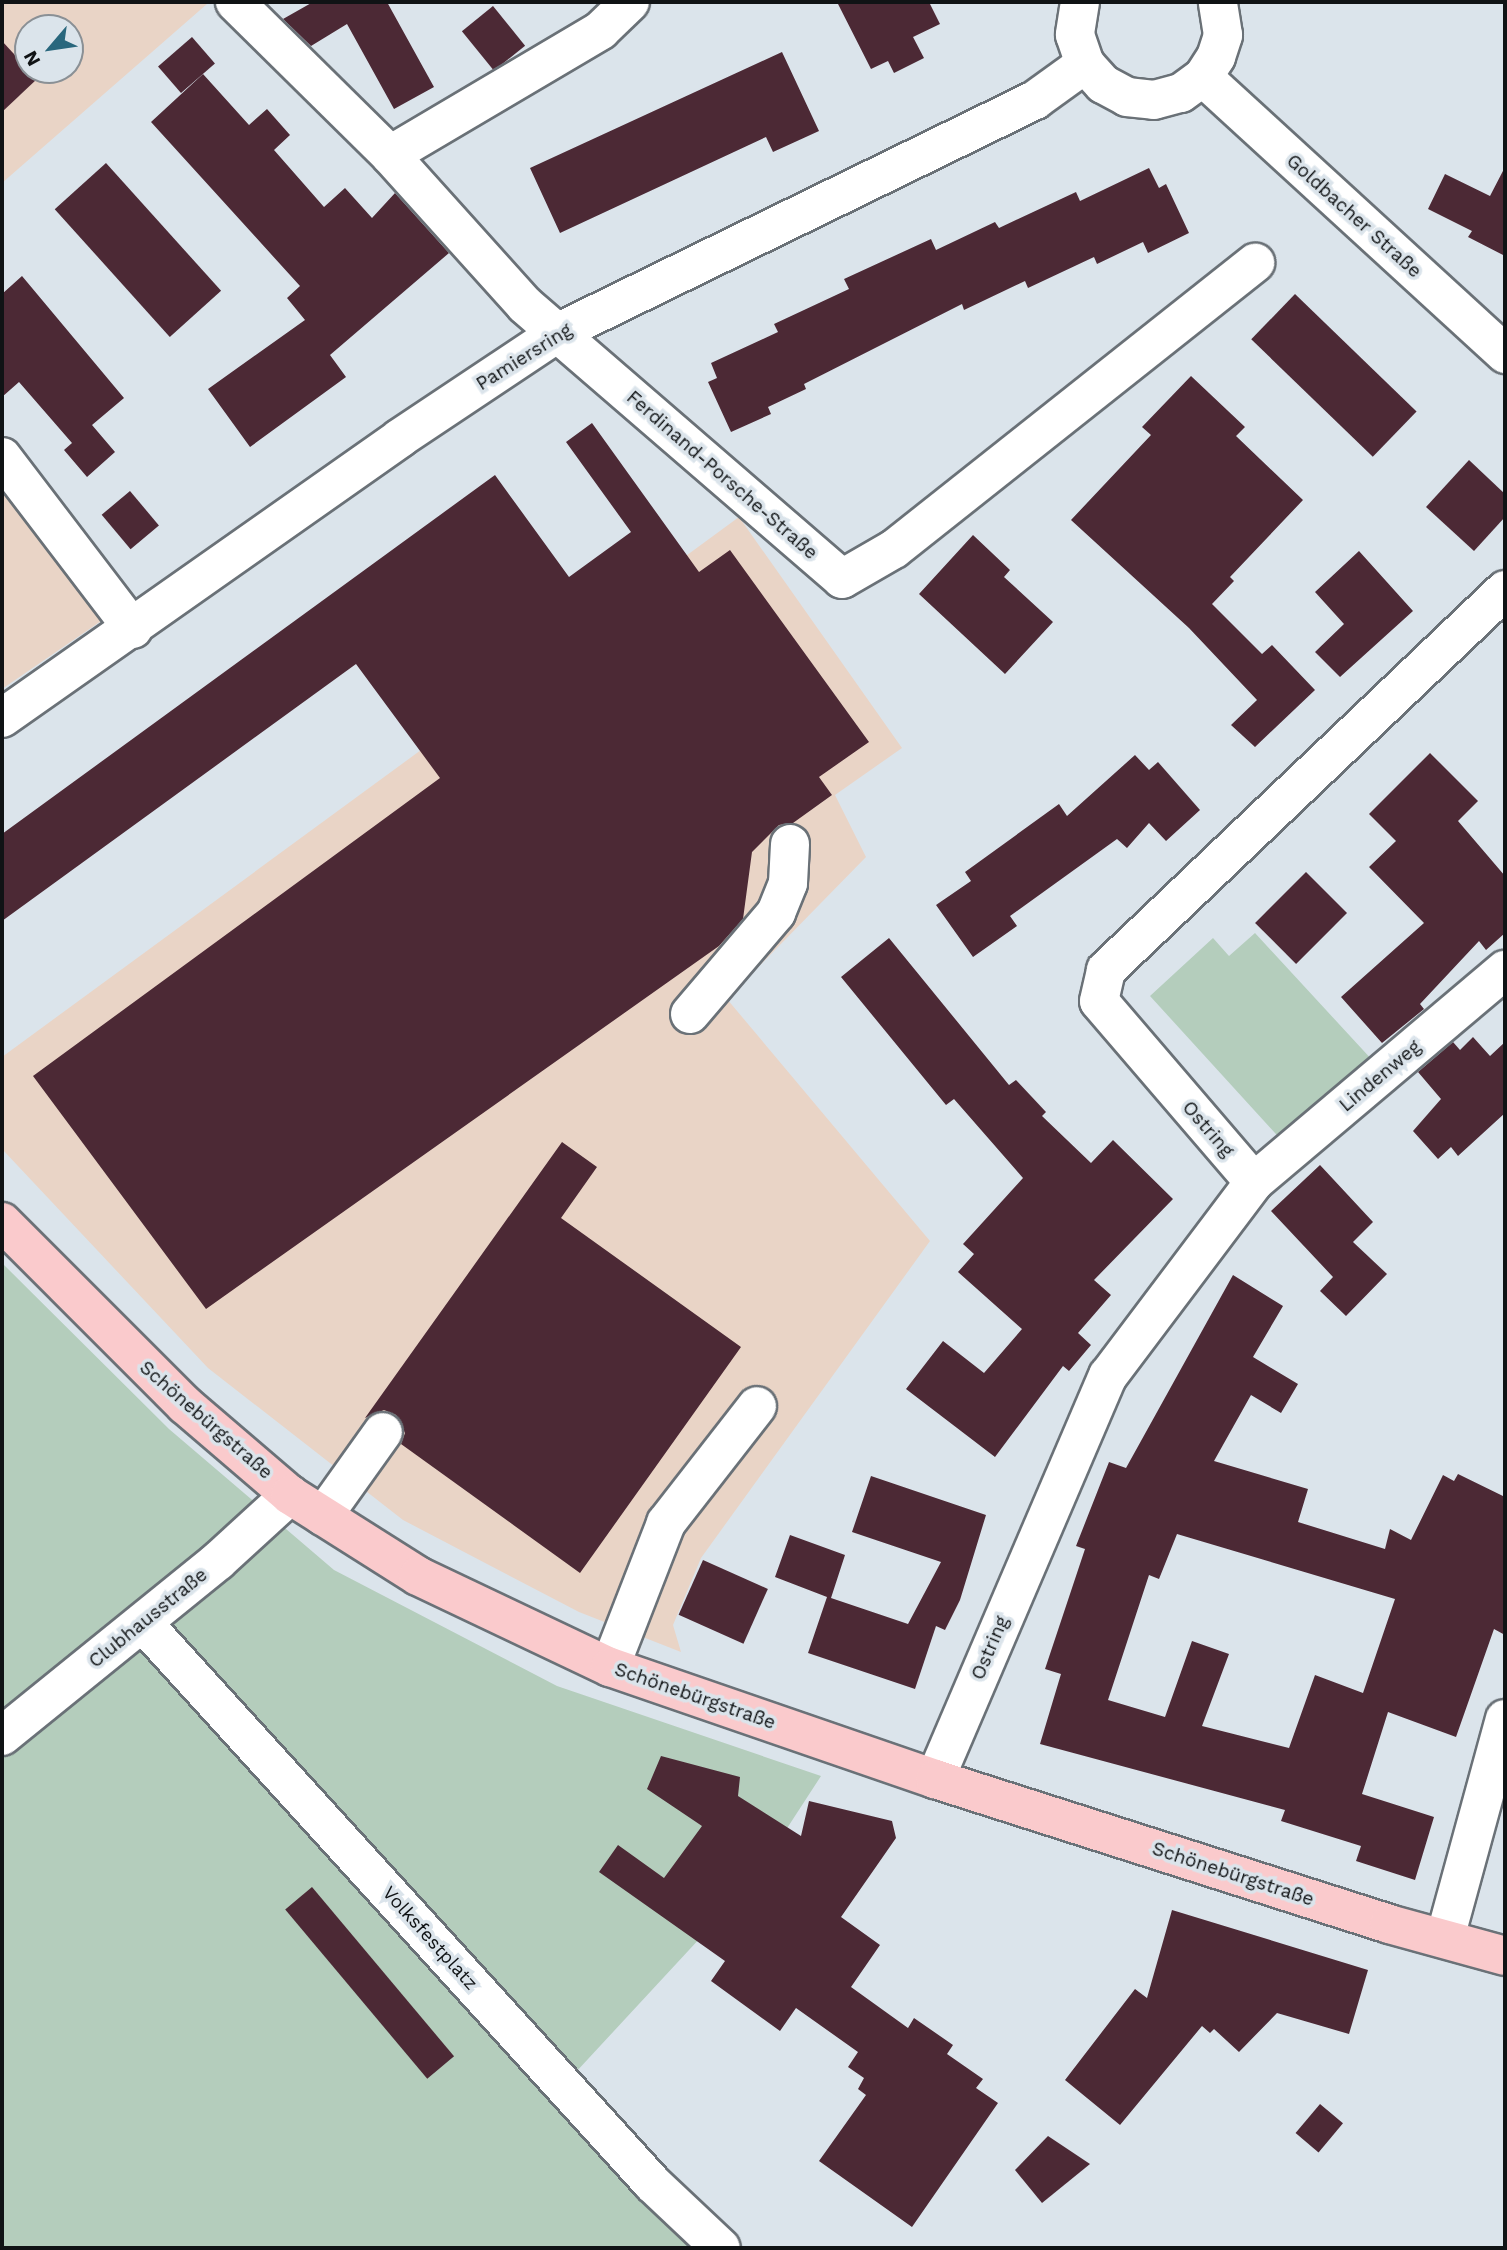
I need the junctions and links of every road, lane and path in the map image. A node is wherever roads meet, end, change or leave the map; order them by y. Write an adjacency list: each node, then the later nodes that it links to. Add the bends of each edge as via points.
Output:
1 (235, 2): 7 (street, Ferdinand-Porsche-Straße)
2 (630, 2): 7 (street, via 601,30)
3 (1080, 2): 5 (street, via 1075,35)
4 (1217, 2): 6 (street, via 1223,35)
5 (1085, 64): 6 (street, via 1103,84 1127,97 1154,100 1181,93); 9 (street, Pamiersring, via 1035,100)
6 (1203, 77): 10 (street, Goldbacher Straße)
7 (390, 155): 9 (street, Ferdinand-Porsche-Straße, via 524,305)
8 (1255, 262): 9 (street, Ferdinand-Porsche-Straße, via 894,548 842,579)
9 (559, 332): 13 (street, Pamiersring, via 400,438)
10 (1505, 354)
11 (2, 457): 13 (street)
12 (1505, 590): 18 (street, Ostring, via 1105,970 1099,1001)
13 (133, 629): 14 (street, Pamiersring)
14 (2, 718)
15 (790, 844): 17 (street, via 788,883 776,913)
16 (1505, 970): 18 (street, Lindenweg)
17 (690, 1014)
18 (1254, 1182): 28 (street, Ostring, via 1108,1376)
19 (2, 1222): 22 (main road, Schönebürgstraße, via 185,1405)
20 (757, 1406): 25 (street, via 666,1522)
21 (383, 1432): 23 (street)
22 (290, 1495): 23 (main road, Schönebürgstraße); 24 (street, Clubhausstraße)
23 (323, 1516): 25 (main road, Schönebürgstraße, via 418,1576)
24 (143, 1623): 27 (street, Clubhausstraße); 31 (street, Volksfestplatz, via 653,2184)
25 (610, 1667): 28 (main road, Schönebürgstraße)
26 (1505, 1718): 29 (street)
27 (2, 1735)
28 (935, 1779): 29 (main road, Schönebürgstraße)
29 (1445, 1938): 30 (main road, Schönebürgstraße)
30 (1505, 1956)
31 (721, 2248)

